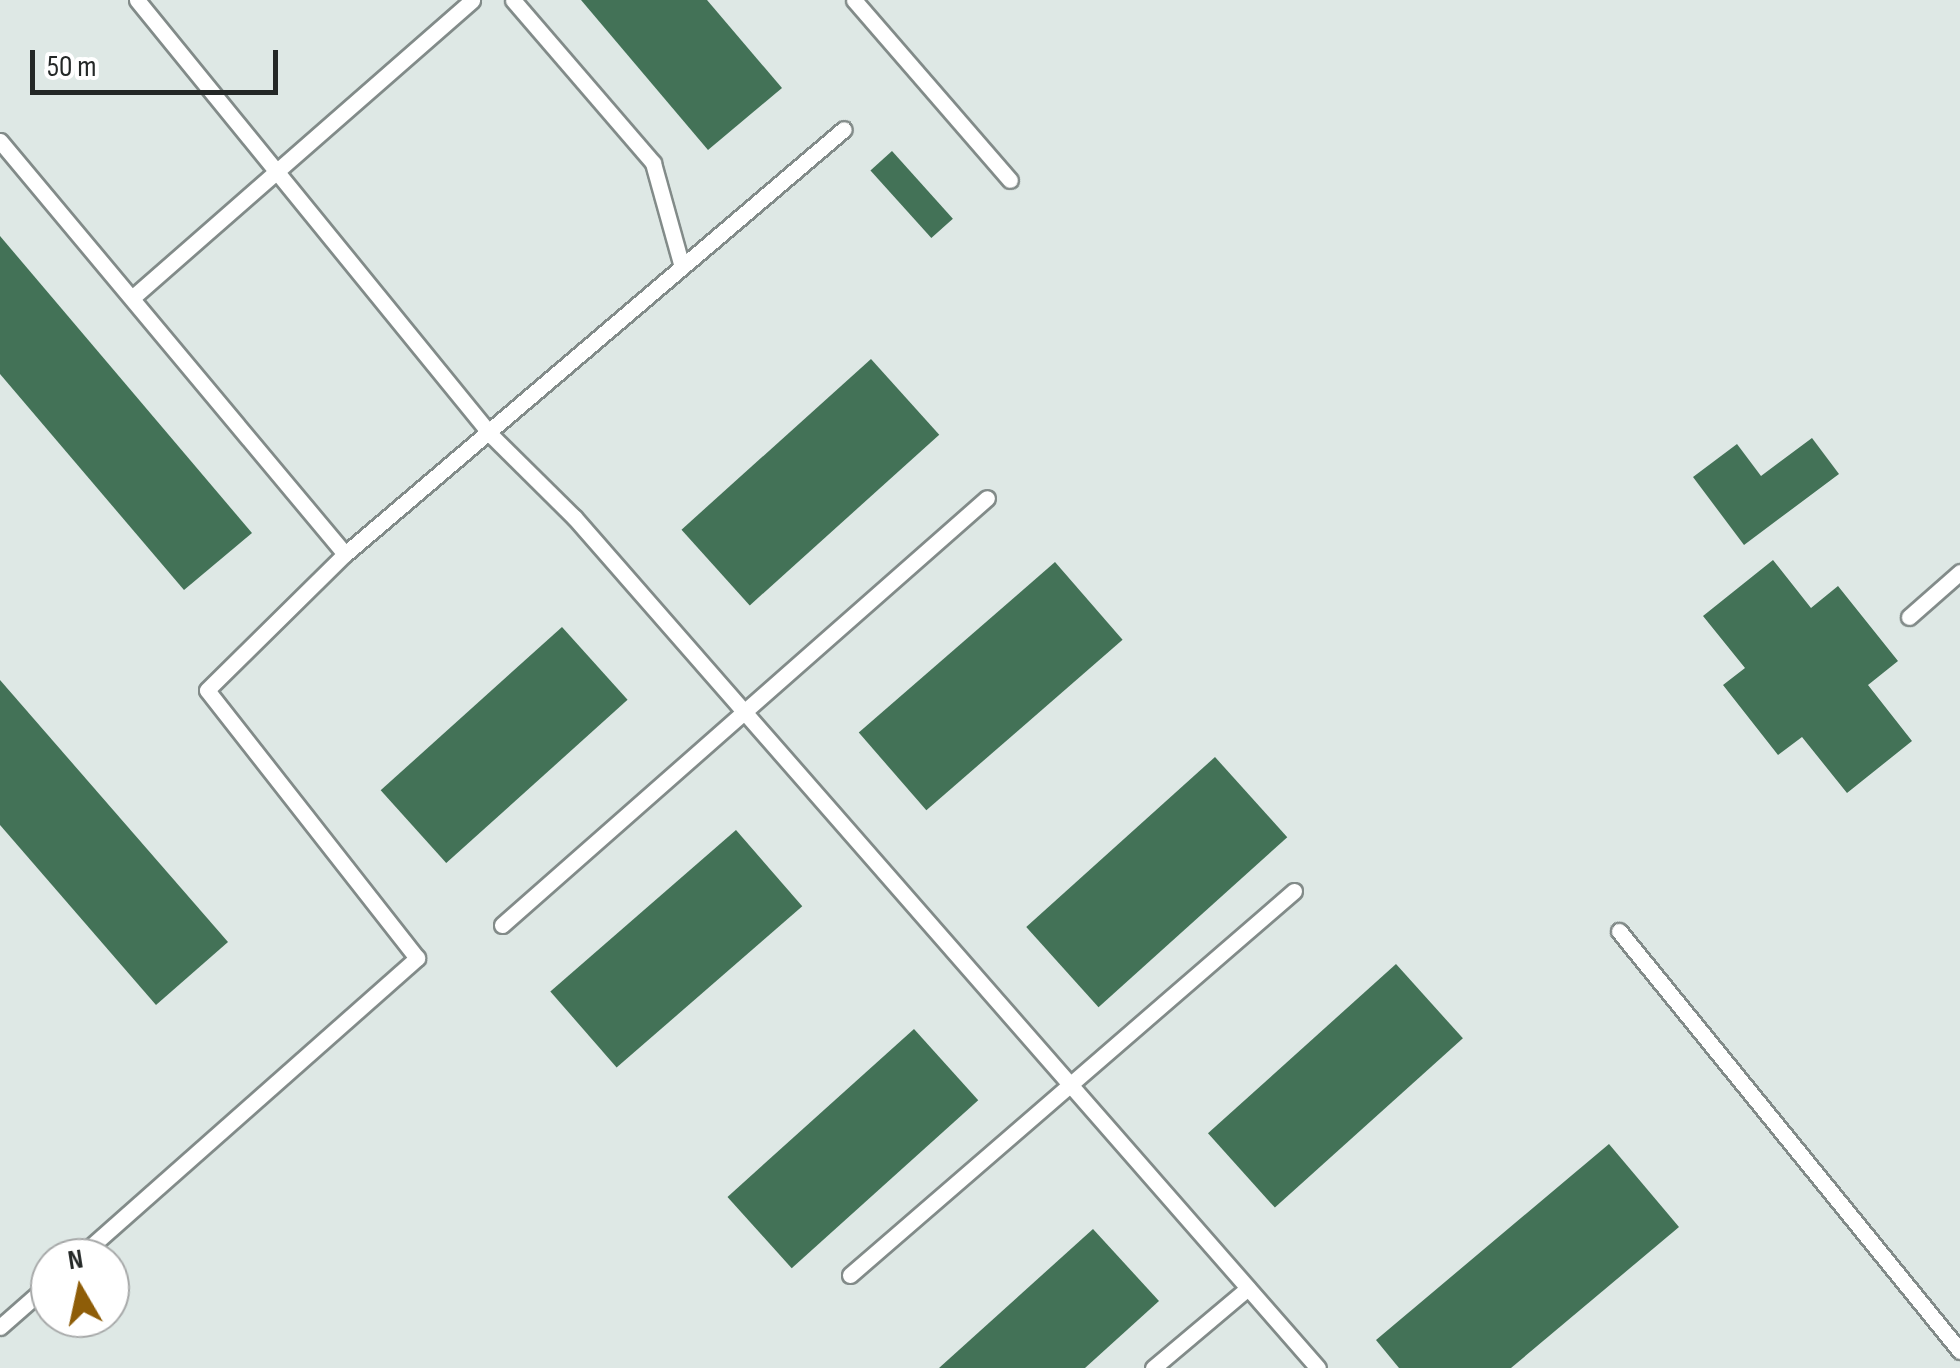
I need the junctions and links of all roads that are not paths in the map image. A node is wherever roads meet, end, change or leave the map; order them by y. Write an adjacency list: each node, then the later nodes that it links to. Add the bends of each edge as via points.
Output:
1 (137, 0): 7 (lane)
2 (472, 0): 7 (lane)
3 (513, 0): 9 (lane, via 653,164)
4 (854, 0): 8 (lane)
5 (844, 129): 9 (lane)
6 (0, 140): 10 (lane)
7 (278, 170): 10 (lane); 11 (lane)
8 (1010, 180)
9 (681, 263): 11 (lane)
10 (132, 298): 13 (lane)
11 (492, 435): 13 (lane); 16 (lane)
12 (988, 498): 16 (lane)
13 (344, 554): 21 (lane, via 207,690 417,958)
14 (1960, 572): 15 (lane)
15 (1910, 617)
16 (743, 711): 18 (lane); 20 (lane)
17 (1294, 892): 20 (lane)
18 (502, 924)
19 (1619, 931): 26 (lane)
20 (1070, 1084): 22 (lane); 23 (lane)
21 (101, 1238)
22 (850, 1275)
23 (1248, 1288): 27 (lane); 28 (lane)
24 (30, 1301): 25 (lane)
25 (0, 1327)
26 (1960, 1352)
27 (1153, 1368)
28 (1318, 1368)

